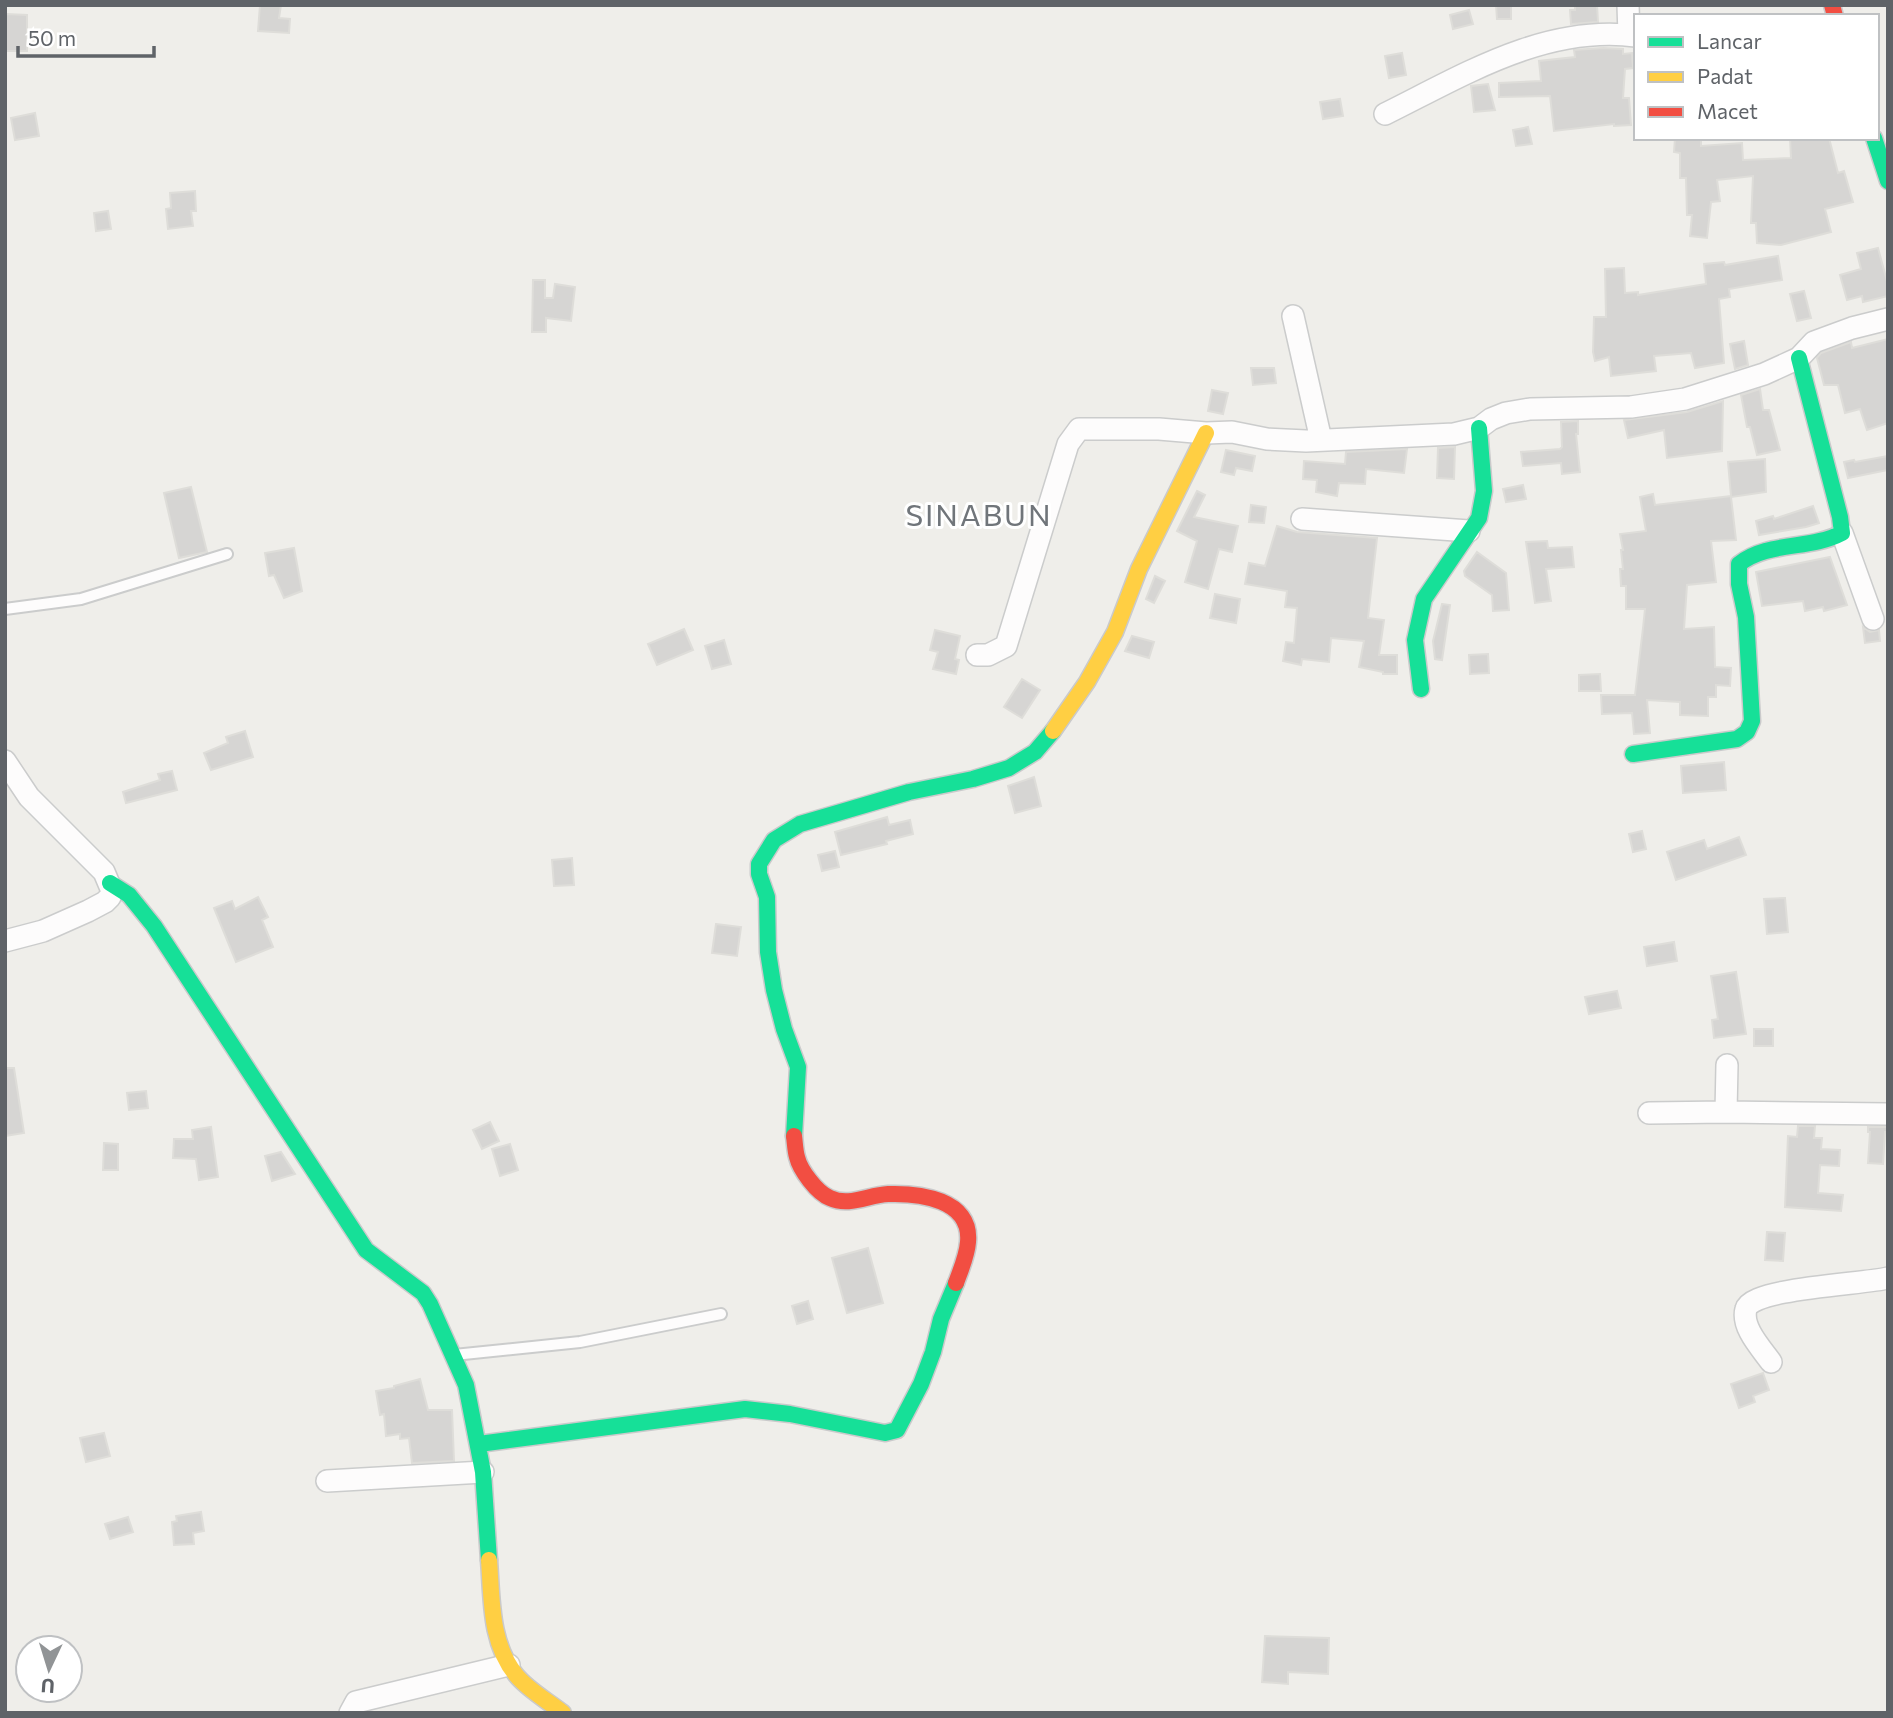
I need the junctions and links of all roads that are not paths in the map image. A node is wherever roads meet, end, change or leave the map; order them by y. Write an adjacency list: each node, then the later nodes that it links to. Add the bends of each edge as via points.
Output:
1 (1628, 5): 2 (street)
2 (1633, 36): 3 (street, via 1556,40 1465,74)
3 (1385, 114)
4 (1880, 146): 5 (street)
5 (1888, 181)
6 (1293, 316): 11 (street)
7 (1888, 319): 8 (street, via 1814,342)
8 (1799, 358): 9 (street, via 1764,374 1672,402 1530,409 1491,419); 14 (street)
9 (1479, 428): 11 (street, via 1454,434); 13 (street, via 1484,491 1479,518)
10 (1206, 433): 11 (street); 18 (street, via 1100,427 1074,433 1006,646); 32 (street, via 1139,569 1115,632 1087,682 1035,752 985,776 909,792 800,824 774,840 759,864 767,897 774,990 798,1067 793,1132 797,1159 828,1198 845,1202 887,1194 947,1202 963,1217 969,1239 921,1384 897,1430 885,1433 745,1409)
11 (1321, 440)
12 (1302, 519): 13 (street)
13 (1469, 531): 19 (street, via 1424,599 1415,640)
14 (1842, 533): 17 (street); 20 (street, via 1829,540 1753,555 1739,565 1751,685 1752,721 1747,732 1737,739)
15 (227, 554): 16 (lane, via 80,599)
16 (5, 609)
17 (1872, 619)
18 (976, 655)
19 (1421, 689)
20 (1633, 754)
21 (5, 761): 22 (street, via 29,797)
22 (110, 883): 23 (street, via 110,897 105,902 43,931); 30 (street, via 129,895 154,926 366,1250 422,1293)
23 (5, 941)
24 (1727, 1065): 25 (street)
25 (1726, 1112): 26 (street); 27 (street)
26 (1649, 1113)
27 (1888, 1114)
28 (1888, 1278): 31 (street, via 1755,1298 1745,1312 1752,1336)
29 (721, 1314): 30 (lane, via 580,1342)
30 (454, 1355): 32 (street)
31 (1771, 1362)
32 (479, 1444): 33 (street)
33 (483, 1472): 34 (street); 35 (street, via 493,1622)
34 (327, 1480)
35 (509, 1665): 36 (street, via 356,1702); 37 (street)
36 (350, 1713)
37 (563, 1713)

